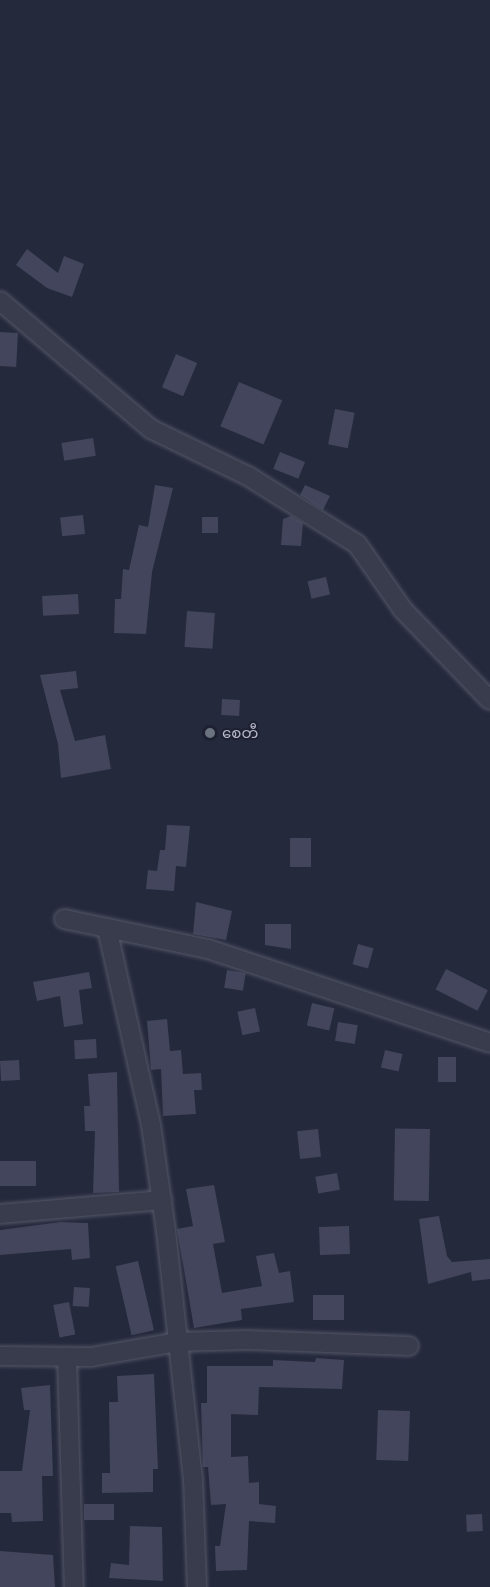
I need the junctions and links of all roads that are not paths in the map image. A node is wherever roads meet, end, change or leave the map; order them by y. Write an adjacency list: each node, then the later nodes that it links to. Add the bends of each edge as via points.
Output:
1 (0, 301): 2 (street, via 151,429 248,476 357,544 403,610)
2 (490, 700)
3 (64, 919): 4 (street)
4 (107, 928): 5 (street, via 208,949); 6 (street, via 151,1125)
5 (490, 1043)
6 (162, 1200): 7 (street); 8 (street)
7 (0, 1214)
8 (177, 1342): 9 (street); 11 (street); 13 (street, via 194,1478)
9 (409, 1346)
10 (0, 1356): 11 (street)
11 (67, 1356): 12 (street)
12 (74, 1587)
13 (197, 1587)

